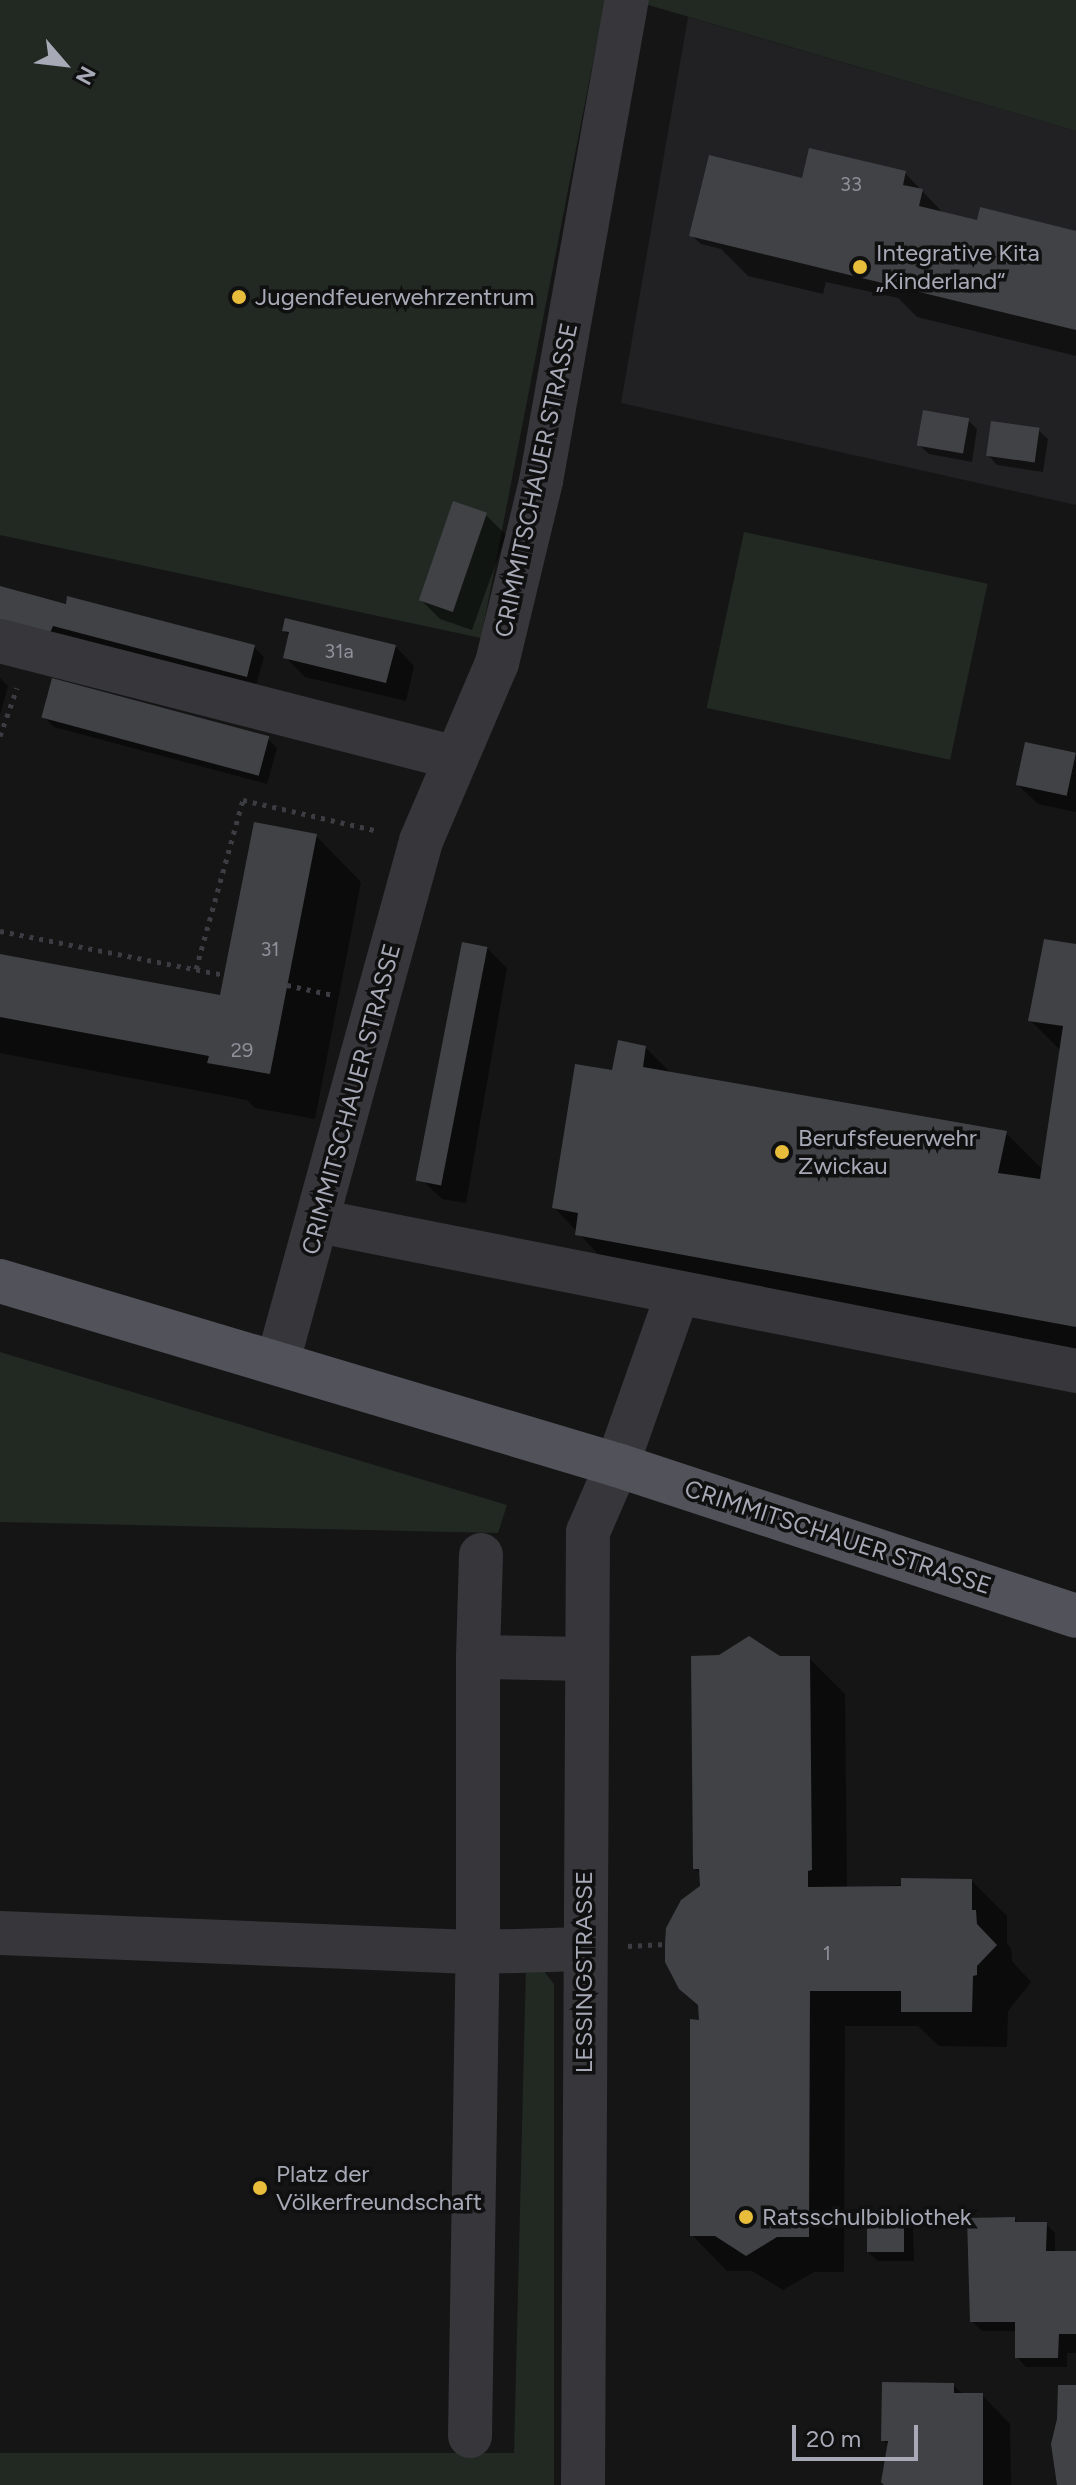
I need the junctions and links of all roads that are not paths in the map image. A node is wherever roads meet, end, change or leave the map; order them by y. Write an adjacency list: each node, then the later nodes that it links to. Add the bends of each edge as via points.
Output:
1 (627, 0): 3 (street, CRIMMITSCHAUER STRASSE, via 541,481 497,663)
2 (0, 641): 3 (street)
3 (456, 758): 4 (street, CRIMMITSCHAUER STRASSE, via 421,841)
4 (318, 1221): 6 (street); 7 (street, CRIMMITSCHAUER STRASSE)
5 (0, 1281): 7 (main road, CRIMMITSCHAUER STRASSE)
6 (678, 1293): 8 (street); 9 (street, LESSINGSTRASSE)
7 (278, 1361): 9 (main road, CRIMMITSCHAUER STRASSE)
8 (1076, 1371)
9 (617, 1465): 11 (main road, CRIMMITSCHAUER STRASSE); 13 (street, LESSINGSTRASSE, via 588,1532)
10 (481, 1555): 12 (street)
11 (1076, 1616)
12 (478, 1657): 13 (street); 16 (street)
13 (585, 1659): 15 (street, LESSINGSTRASSE)
14 (0, 1933): 16 (street)
15 (583, 1949): 16 (street); 18 (street, LESSINGSTRASSE)
16 (478, 1952): 17 (street)
17 (470, 2436)
18 (583, 2485)

